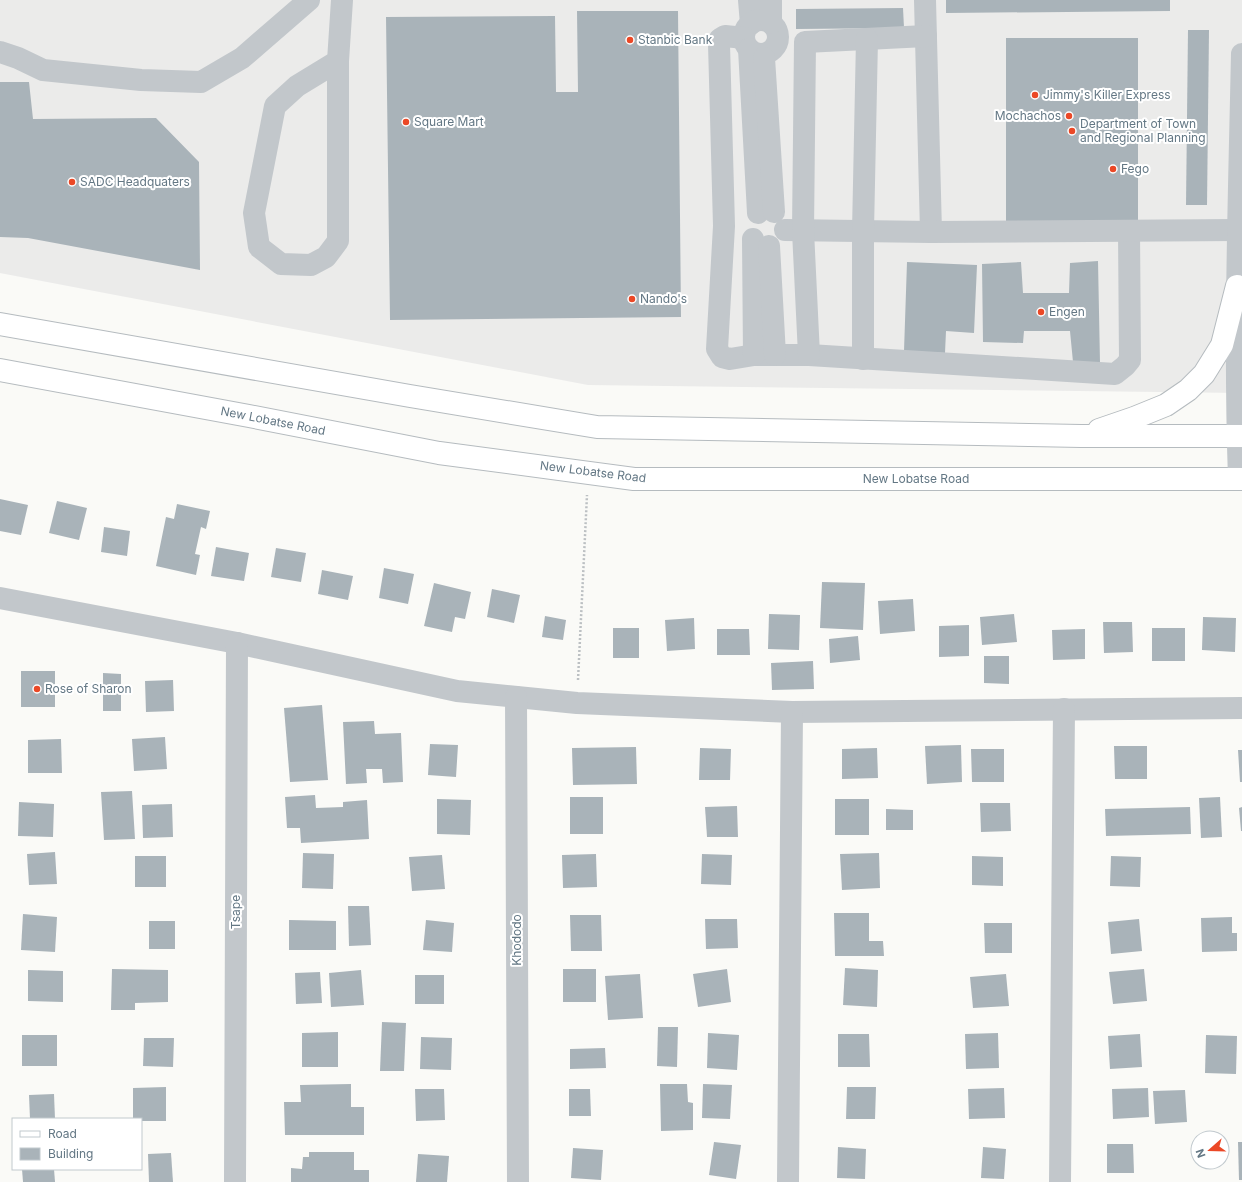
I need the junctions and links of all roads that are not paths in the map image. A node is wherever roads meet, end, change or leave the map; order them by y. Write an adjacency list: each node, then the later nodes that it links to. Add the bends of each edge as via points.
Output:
1 (308, 0): 10 (street, via 242,58 201,82 141,80 42,70)
2 (342, 0): 12 (street)
3 (749, 0): 7 (street)
4 (771, 0): 7 (street)
5 (925, 0): 6 (street)
6 (926, 36): 8 (street); 18 (street)
7 (760, 38): 9 (street); 13 (street, via 725,36 720,39 719,44); 14 (street)
8 (867, 39): 9 (street); 16 (street)
9 (805, 42): 14 (street)
10 (0, 52)
11 (1242, 54): 15 (street)
12 (338, 61): 12 (street, via 338,242 326,257 311,265 280,264 259,247 254,213 275,106 297,86)
13 (724, 226): 14 (street); 21 (street, via 717,349 722,357 730,359)
14 (770, 228): 16 (street); 21 (street); 22 (street)
15 (1238, 230): 17 (street); 19 (street)
16 (863, 231): 18 (street); 23 (street)
17 (1129, 231): 18 (street); 23 (street, via 1130,360 1115,374)
18 (931, 232)
19 (1237, 286): 25 (main road, via 1222,345 1204,374 1188,390 1166,405); 26 (street)
20 (0, 324): 25 (main road, via 597,427)
21 (764, 355): 22 (street)
22 (809, 355): 23 (street)
23 (863, 359)
24 (0, 370): 27 (main road, New Lobatse Road, via 439,453 634,479)
25 (1081, 436): 26 (main road)
26 (1240, 436): 27 (street)
27 (1241, 479)
28 (0, 598): 29 (street)
29 (238, 643): 30 (street, via 457,691); 34 (street, Tsape)
30 (516, 698): 33 (street); 35 (street, Khododo)
31 (1242, 708): 32 (street)
32 (1064, 709): 33 (street); 37 (street)
33 (792, 712): 36 (street)
34 (235, 1182)
35 (518, 1182)
36 (788, 1182)
37 (1060, 1182)

